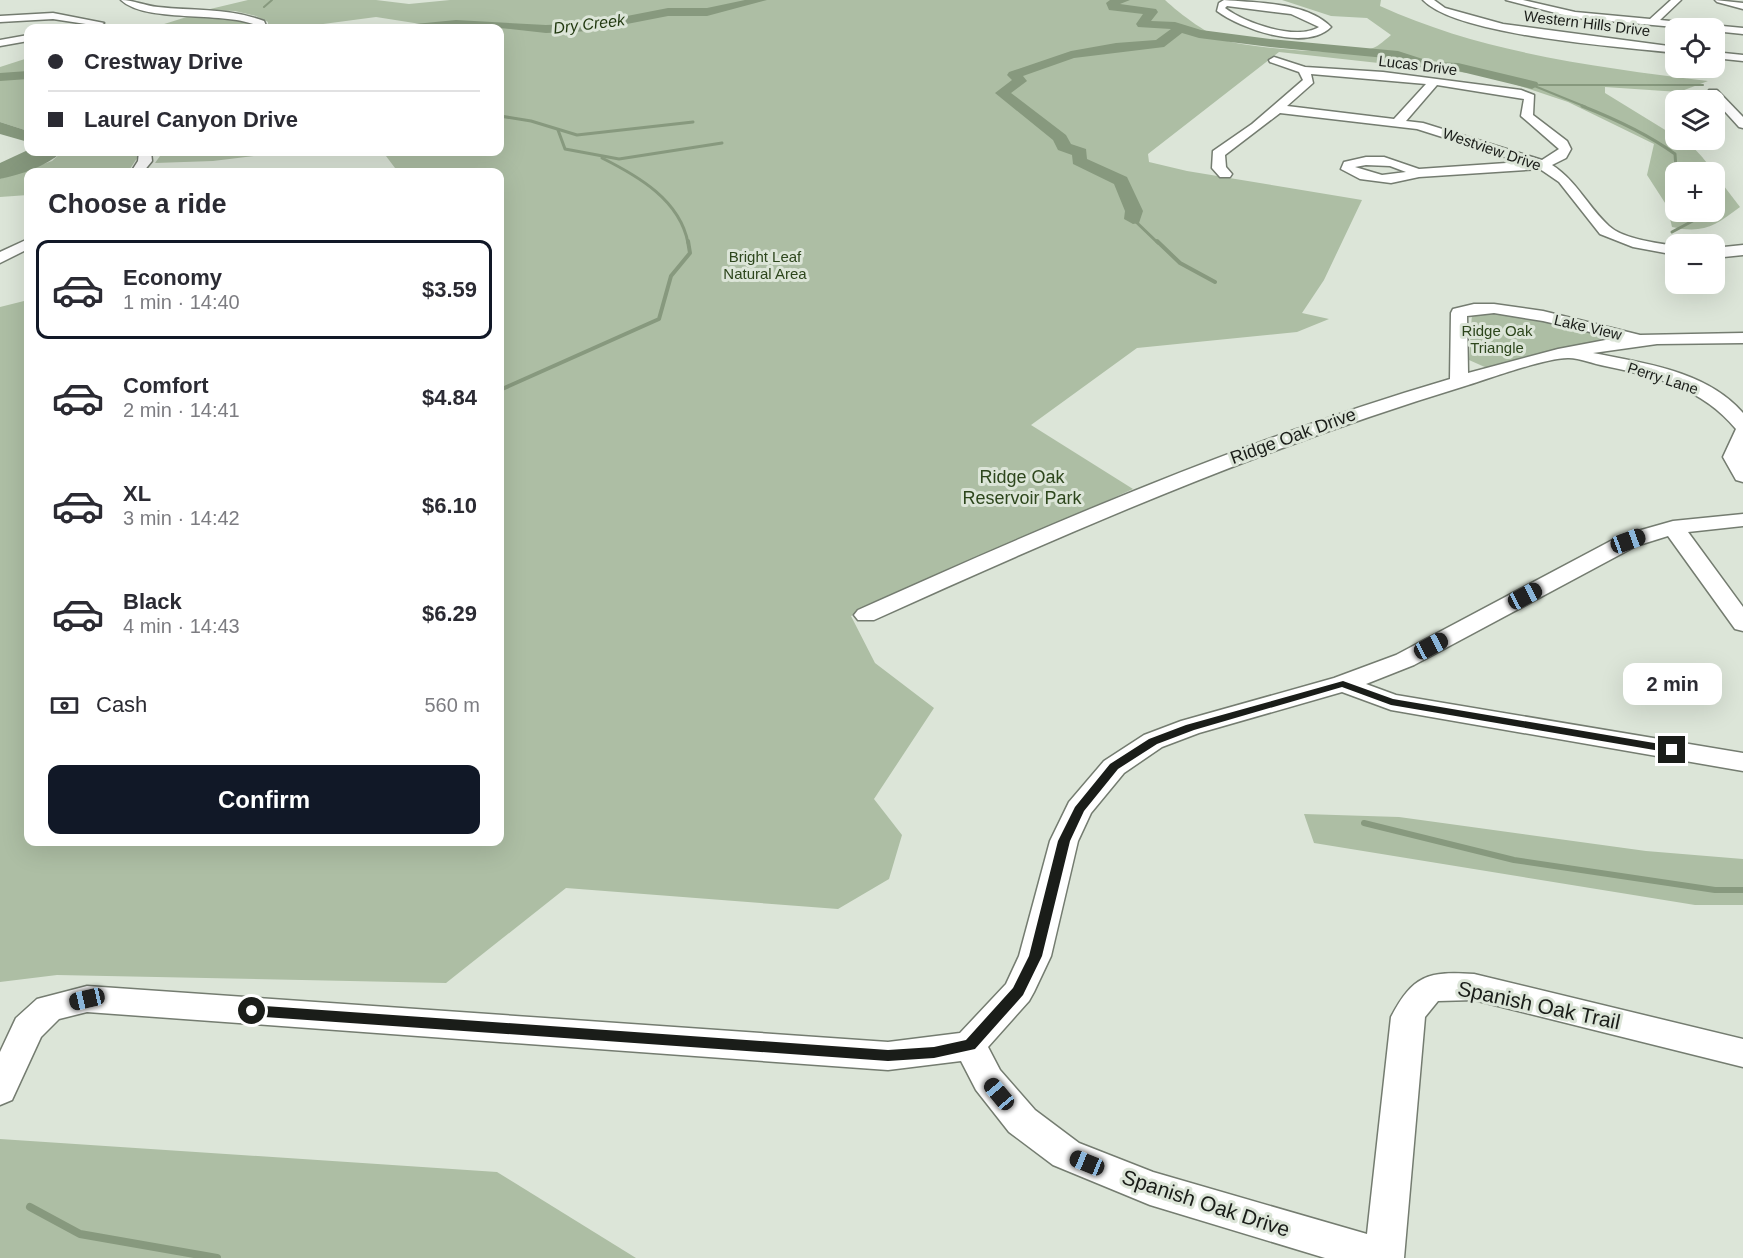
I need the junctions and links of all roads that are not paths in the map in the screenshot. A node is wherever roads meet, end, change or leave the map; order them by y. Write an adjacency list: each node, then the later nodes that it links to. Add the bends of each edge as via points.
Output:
1 (126, 0): 9 (street)
2 (1213, 0): 7 (street)
3 (1428, 0): 16 (street, Western Hills Drive, via 1464,17)
4 (1511, 0): 12 (street, via 1562,13)
5 (1676, 0): 12 (street)
6 (1720, 0): 8 (street)
7 (1224, 3): 7 (street, via 1220,9 1230,16 1270,31 1305,34 1321,32 1326,27 1288,12)
8 (1743, 6)
9 (153, 9): 10 (street); 14 (street, via 241,15)
10 (129, 16)
11 (0, 19): 13 (street, via 63,17 104,22)
12 (1653, 22): 15 (street)
13 (94, 24)
14 (261, 24)
15 (1743, 31)
16 (1559, 37): 19 (street); 20 (street, Western Hills Drive)
17 (24, 39): 18 (street)
18 (0, 43)
19 (1550, 48)
20 (1665, 49)
21 (1725, 56): 22 (street)
22 (1743, 58)
23 (1274, 60): 24 (street, Lucas Drive)
24 (1304, 70): 25 (street, Lucas Drive); 27 (street, via 1307,85)
25 (1434, 82): 29 (street); 31 (street, Lucas Drive, via 1530,97 1527,116 1565,149 1554,161)
26 (1725, 104): 30 (street)
27 (1278, 109): 29 (street, Westview Drive); 33 (street, via 1218,153 1219,168)
28 (1725, 120): 30 (street)
29 (1398, 122): 31 (street, Westview Drive, via 1437,130)
30 (1742, 122)
31 (1543, 165): 32 (street); 37 (street, Westview Drive, via 1564,179 1605,231)
32 (1417, 173)
33 (1226, 174)
34 (0, 244): 35 (street)
35 (24, 245)
36 (24, 246): 40 (street)
37 (1665, 249)
38 (1743, 250): 39 (street)
39 (1725, 252)
40 (0, 258)
41 (1743, 338): 42 (street, Ridge Oak Drive)
42 (1645, 340): 43 (street, Ridge Oak Drive); 44 (street, Lake View, via 1510,310 1475,307 1459,313)
43 (1570, 354): 44 (street, Ridge Oak Drive); 45 (street, Perry Lane, via 1643,370 1701,390 1735,412)
44 (1458, 382): 50 (street, Ridge Oak Drive, via 1325,422 1127,498)
45 (1743, 425)
46 (1743, 433): 47 (street, via 1732,453)
47 (1743, 476)
48 (1743, 520): 49 (street)
49 (1673, 527): 51 (street); 52 (street, via 1628,541 1405,660)
50 (866, 615)
51 (1743, 624)
52 (1343, 684): 53 (street, via 1391,702); 54 (street, via 1190,727 1153,741 1114,766 1079,809 1064,841 1035,956 1018,992)
53 (1743, 762)
54 (970, 1045): 56 (street, via 888,1056 87,999 50,1008 28,1028); 57 (street, Spanish Oak Drive, via 988,1080 1022,1121 1066,1154 1150,1188)
55 (1743, 1053): 57 (street, Spanish Oak Trail, via 1474,987 1449,985 1428,989 1416,999 1408,1017)
56 (0, 1090)
57 (1385, 1258)

